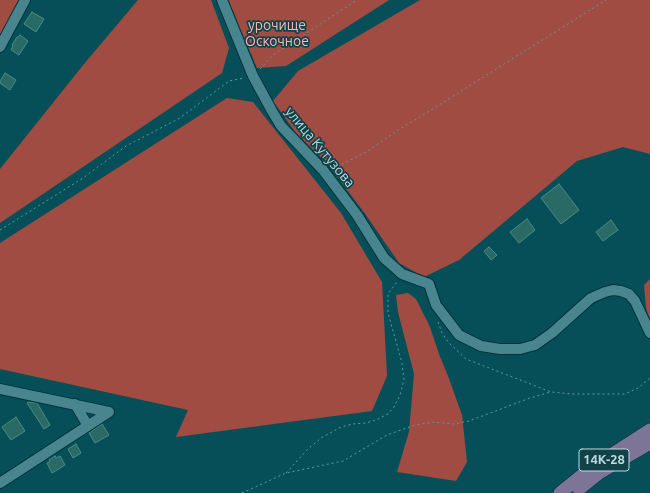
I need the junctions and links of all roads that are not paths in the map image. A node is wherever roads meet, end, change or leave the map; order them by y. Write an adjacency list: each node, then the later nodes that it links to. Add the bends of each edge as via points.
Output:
1 (25, 0): 3 (street)
2 (222, 0): 4 (street, улица Кутузова, via 253,76 281,126 327,175 357,215 384,258 402,274 429,284 436,305 460,335 481,346 500,350 535,345 591,298 613,290 629,294)
3 (0, 47)
4 (650, 333)
5 (0, 389): 6 (street)
6 (75, 404): 7 (street); 7 (street, via 109,412)
7 (88, 426): 10 (street)
8 (650, 430): 11 (main road, 14К-28, via 591,468)
9 (650, 443): 12 (main road, 14К-28, via 599,474)
10 (0, 483)
11 (560, 493)
12 (574, 493)

